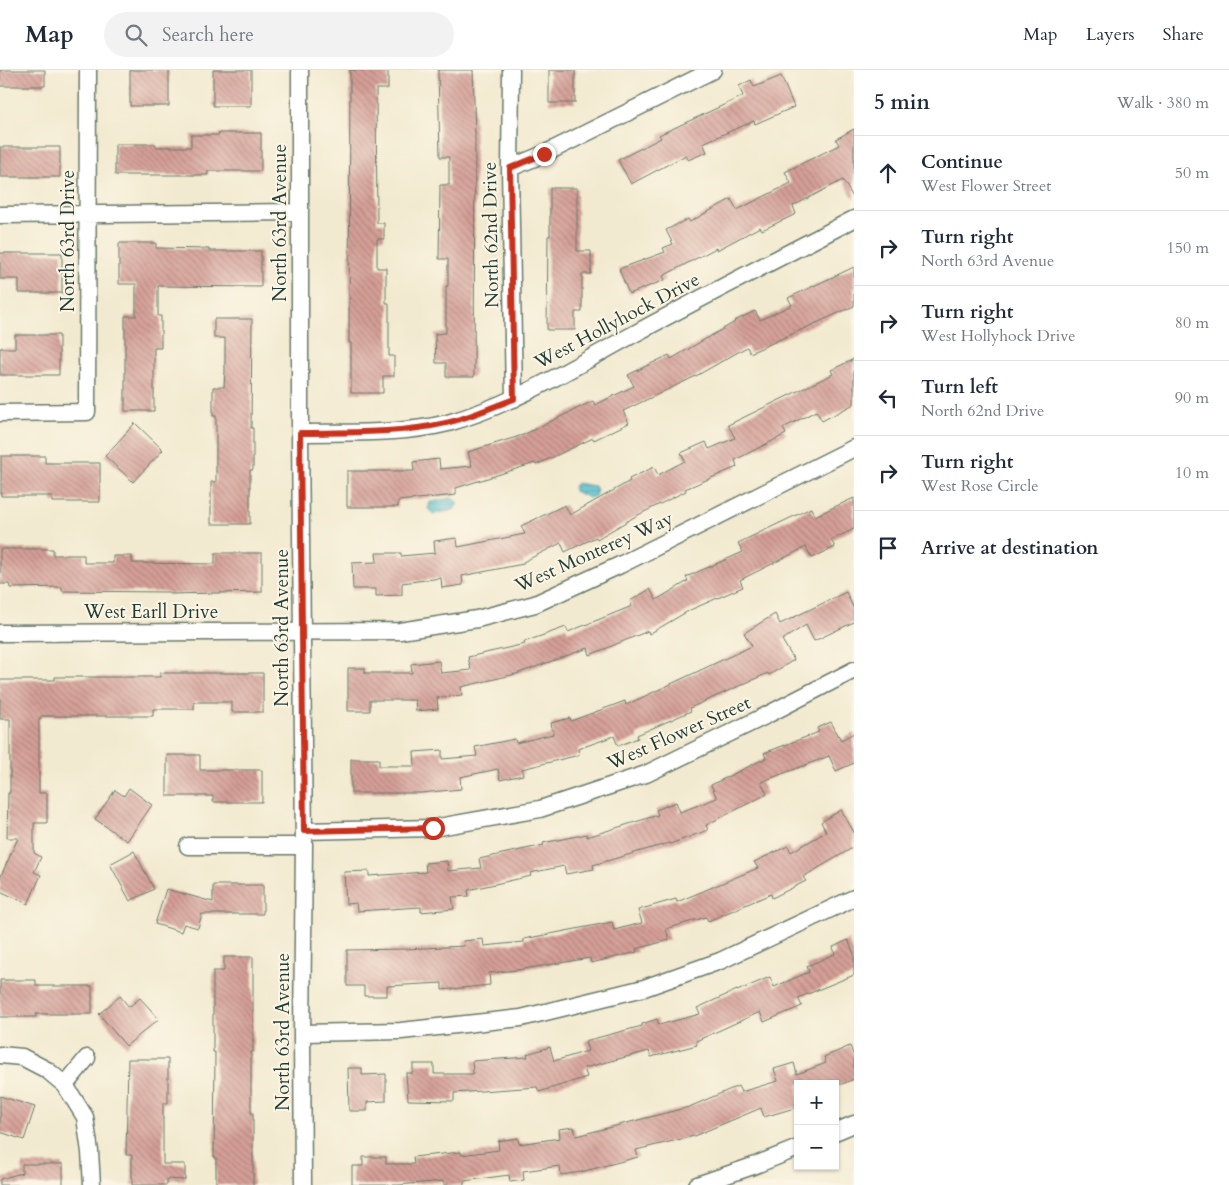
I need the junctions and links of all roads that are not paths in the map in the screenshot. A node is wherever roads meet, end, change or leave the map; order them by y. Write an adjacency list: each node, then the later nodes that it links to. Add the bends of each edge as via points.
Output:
1 (88, 70): 8 (street, North 63rd Drive)
2 (300, 70): 6 (street, North 63rd Avenue)
3 (511, 70): 5 (street, North 62nd Drive)
4 (713, 70): 5 (street)
5 (510, 168): 10 (street, North 62nd Drive)
6 (300, 212): 8 (street); 12 (street, North 63rd Avenue)
7 (0, 214): 8 (street)
8 (89, 214): 11 (street, North 63rd Drive, via 87,412)
9 (854, 219): 10 (street, West Hollyhock Drive)
10 (514, 399): 12 (street, West Hollyhock Drive, via 446,423 369,432)
11 (0, 413)
12 (300, 433): 14 (street, North 63rd Avenue)
13 (854, 448): 14 (street, West Monterey Way, via 535,604 400,631)
14 (302, 631): 15 (street, West Earll Drive); 17 (street, North 63rd Avenue)
15 (0, 633)
16 (854, 670): 17 (street, West Flower Street, via 646,774 540,809 433,828)
17 (304, 838): 18 (street, West Flower Street); 20 (street, North 63rd Avenue)
18 (188, 846)
19 (854, 898): 20 (street, via 720,961 644,988 530,1016 401,1031)
20 (302, 1033): 28 (street, North 63rd Avenue)
21 (0, 1055): 23 (street, via 22,1057 47,1070)
22 (87, 1058): 23 (street)
23 (65, 1085): 27 (street, via 84,1117)
24 (854, 1124): 25 (street)
25 (839, 1130)
26 (794, 1150): 29 (street)
27 (92, 1185)
28 (303, 1185)
29 (697, 1185)

